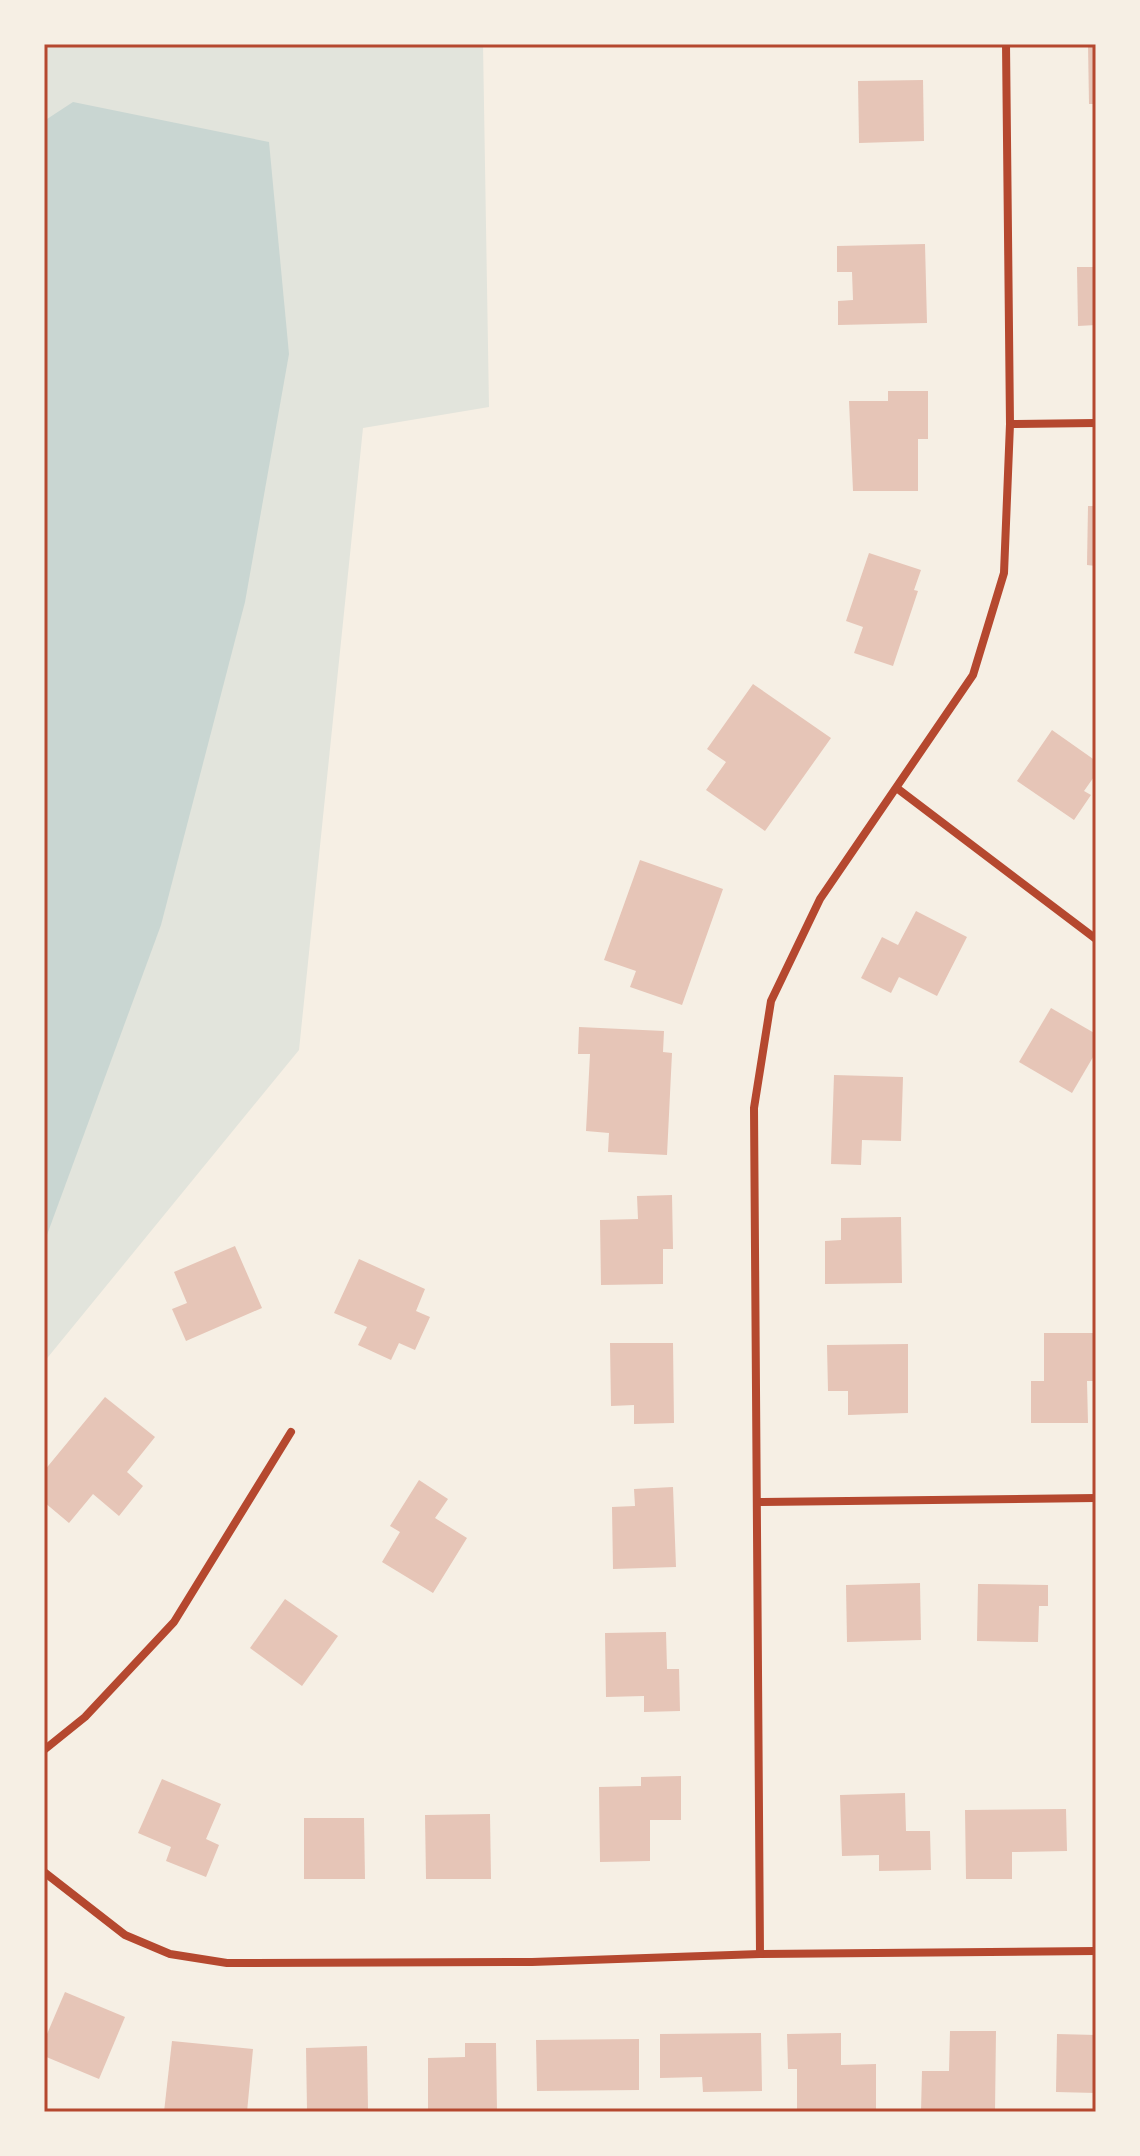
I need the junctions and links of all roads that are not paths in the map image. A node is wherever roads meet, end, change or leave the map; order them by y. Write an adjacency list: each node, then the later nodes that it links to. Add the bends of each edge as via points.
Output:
1 (1006, 44): 3 (street)
2 (1096, 423): 3 (street)
3 (1010, 424): 4 (street, via 1004,573 973,675)
4 (898, 789): 5 (street); 8 (street, via 820,899 771,1001 754,1108)
5 (1096, 939)
6 (291, 1432): 9 (street, via 174,1622 85,1717)
7 (1096, 1498): 8 (street)
8 (758, 1502): 12 (street)
9 (44, 1750)
10 (44, 1872): 12 (street, via 125,1935 170,1954 227,1963 532,1962)
11 (1096, 1951): 12 (street)
12 (760, 1954)

